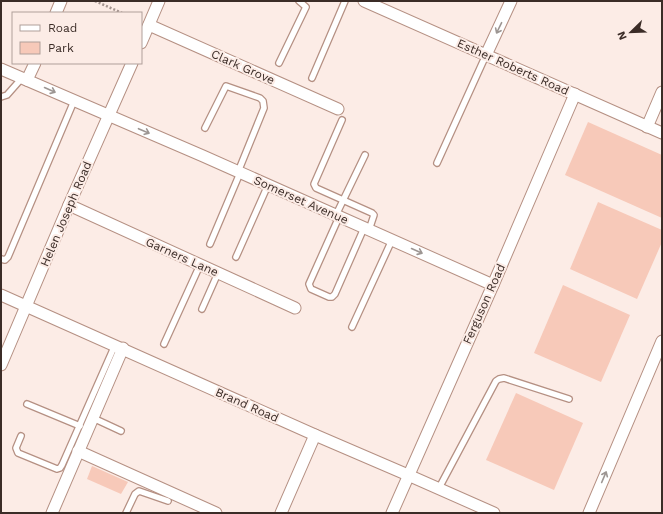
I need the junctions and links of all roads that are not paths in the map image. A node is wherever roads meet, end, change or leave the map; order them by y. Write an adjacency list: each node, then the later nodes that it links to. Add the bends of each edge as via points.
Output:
1 (61, 1): 7 (street)
2 (159, 1): 8 (street)
3 (299, 1): 11 (lane, via 306,7)
4 (345, 1): 15 (lane)
5 (364, 1): 10 (street, Esther Roberts Road)
6 (511, 1): 10 (street, one-way to 10)
7 (56, 12)
8 (149, 25): 9 (street); 21 (street, Clark Grove)
9 (142, 40)
10 (486, 55): 18 (street, Esther Roberts Road); 28 (lane)
11 (279, 63)
12 (34, 64): 16 (street)
13 (132, 64): 22 (street, Helen Joseph Road)
14 (1, 69): 16 (street, Somerset Avenue)
15 (312, 78)
16 (25, 79): 19 (lane); 20 (street, Somerset Avenue, one-way to 20)
17 (662, 92): 24 (street)
18 (574, 94): 24 (street, Esther Roberts Road); 41 (street, Ferguson Road)
19 (1, 97)
20 (74, 101): 22 (street, Somerset Avenue); 38 (lane, via 8,257 5,260)
21 (338, 109)
22 (108, 116): 29 (street, Somerset Avenue, one-way to 29); 32 (street, Helen Joseph Road)
23 (342, 120): 31 (lane, via 314,184 316,188)
24 (647, 127): 26 (street, Esther Roberts Road)
25 (205, 128): 29 (lane, via 226,86 263,101 264,108)
26 (662, 133)
27 (365, 155): 31 (lane)
28 (437, 163)
29 (239, 173): 30 (street, Somerset Avenue); 36 (lane)
30 (268, 185): 33 (street, Somerset Avenue); 37 (lane)
31 (343, 200): 33 (lane); 34 (lane, via 374,215)
32 (69, 206): 39 (street, Garners Lane); 43 (street, Helen Joseph Road)
33 (338, 216): 34 (street, Somerset Avenue); 34 (lane, via 309,284 311,289 330,297 335,294)
34 (366, 229): 35 (street, Somerset Avenue)
35 (392, 240): 41 (street, Somerset Avenue, one-way to 41); 46 (lane)
36 (210, 244)
37 (236, 257)
38 (1, 259)
39 (200, 265): 40 (street, Garners Lane); 48 (lane)
40 (218, 274): 44 (street, Garners Lane); 45 (lane)
41 (493, 285): 59 (street, Ferguson Road)
42 (1, 295): 43 (street, Brand Road)
43 (26, 306): 49 (street, Brand Road); 50 (street, Helen Joseph Road)
44 (296, 308)
45 (202, 309)
46 (352, 327)
47 (662, 341): 68 (street, one-way to 47)
48 (164, 344)
49 (119, 347): 53 (street); 54 (lane); 56 (street, Brand Road)
50 (1, 365)
51 (569, 399): 60 (lane, via 504,378 496,381)
52 (27, 404): 54 (lane)
53 (93, 418): 55 (lane); 58 (street)
54 (80, 426): 57 (lane, via 60,468 18,453 16,448)
55 (121, 431)
56 (315, 435): 59 (street, Brand Road); 65 (street)
57 (21, 436)
58 (78, 451): 62 (street); 64 (street)
59 (408, 474): 60 (street, Brand Road); 66 (street, Ferguson Road)
60 (439, 488): 67 (street, Brand Road)
61 (168, 501): 63 (lane, via 140,491 135,494)
62 (52, 513)
63 (126, 513)
64 (216, 513)
65 (281, 513)
66 (392, 513)
67 (494, 513)
68 (589, 513)

